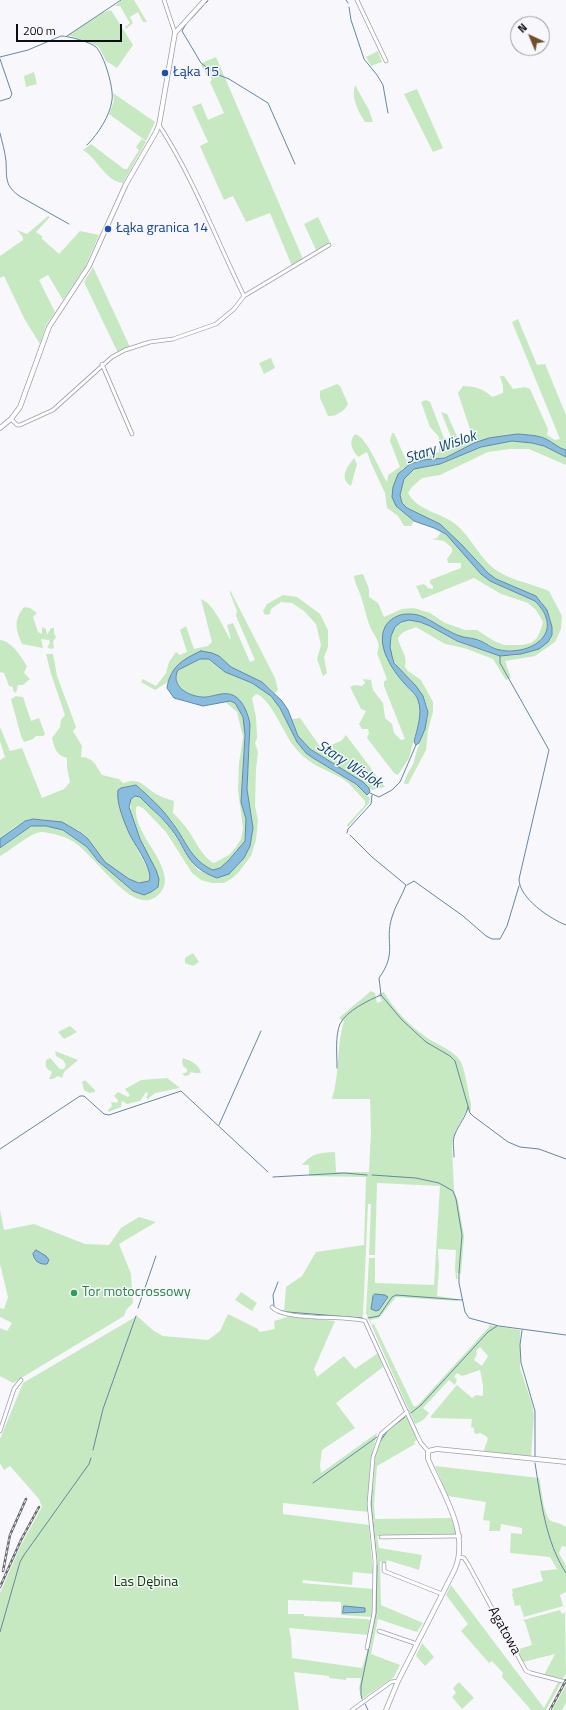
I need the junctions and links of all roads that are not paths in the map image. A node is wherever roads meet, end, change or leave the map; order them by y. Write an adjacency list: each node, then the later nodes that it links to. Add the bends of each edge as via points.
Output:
1 (164, 0): 4 (street)
2 (205, 0): 4 (street)
3 (357, 0): 5 (street)
4 (176, 33): 6 (street)
5 (386, 61)
6 (159, 125): 8 (street, via 191,178); 10 (street, via 126,184 89,266 49,328 23,401)
7 (329, 244): 8 (street)
8 (244, 296): 9 (street, via 234,309 216,324 173,339 150,342 125,350)
9 (102, 364): 10 (street, via 53,410 20,425); 12 (street)
10 (11, 419): 11 (street)
11 (0, 428)
12 (132, 434)
13 (272, 1307): 15 (street, via 277,1312 293,1315 365,1321)
14 (21, 1380): 16 (street, via 14,1389)
15 (406, 1412): 17 (street, via 421,1443); 26 (street, via 381,1434 373,1458 369,1504 375,1560 374,1613)
16 (0, 1431)
17 (428, 1451): 18 (street, via 437,1449); 19 (street, via 428,1460)
18 (566, 1462)
19 (460, 1536): 20 (street); 21 (street)
20 (381, 1537)
21 (459, 1557): 23 (street); 28 (street, Agatowa, via 464,1558 468,1564 526,1671)
22 (384, 1564): 23 (street, via 384,1571)
23 (442, 1594): 25 (street)
24 (379, 1631): 25 (street)
25 (417, 1644): 27 (street)
26 (367, 1648)
27 (398, 1682): 29 (street, via 391,1682); 30 (street)
28 (566, 1682)
29 (352, 1710)
30 (386, 1710)

